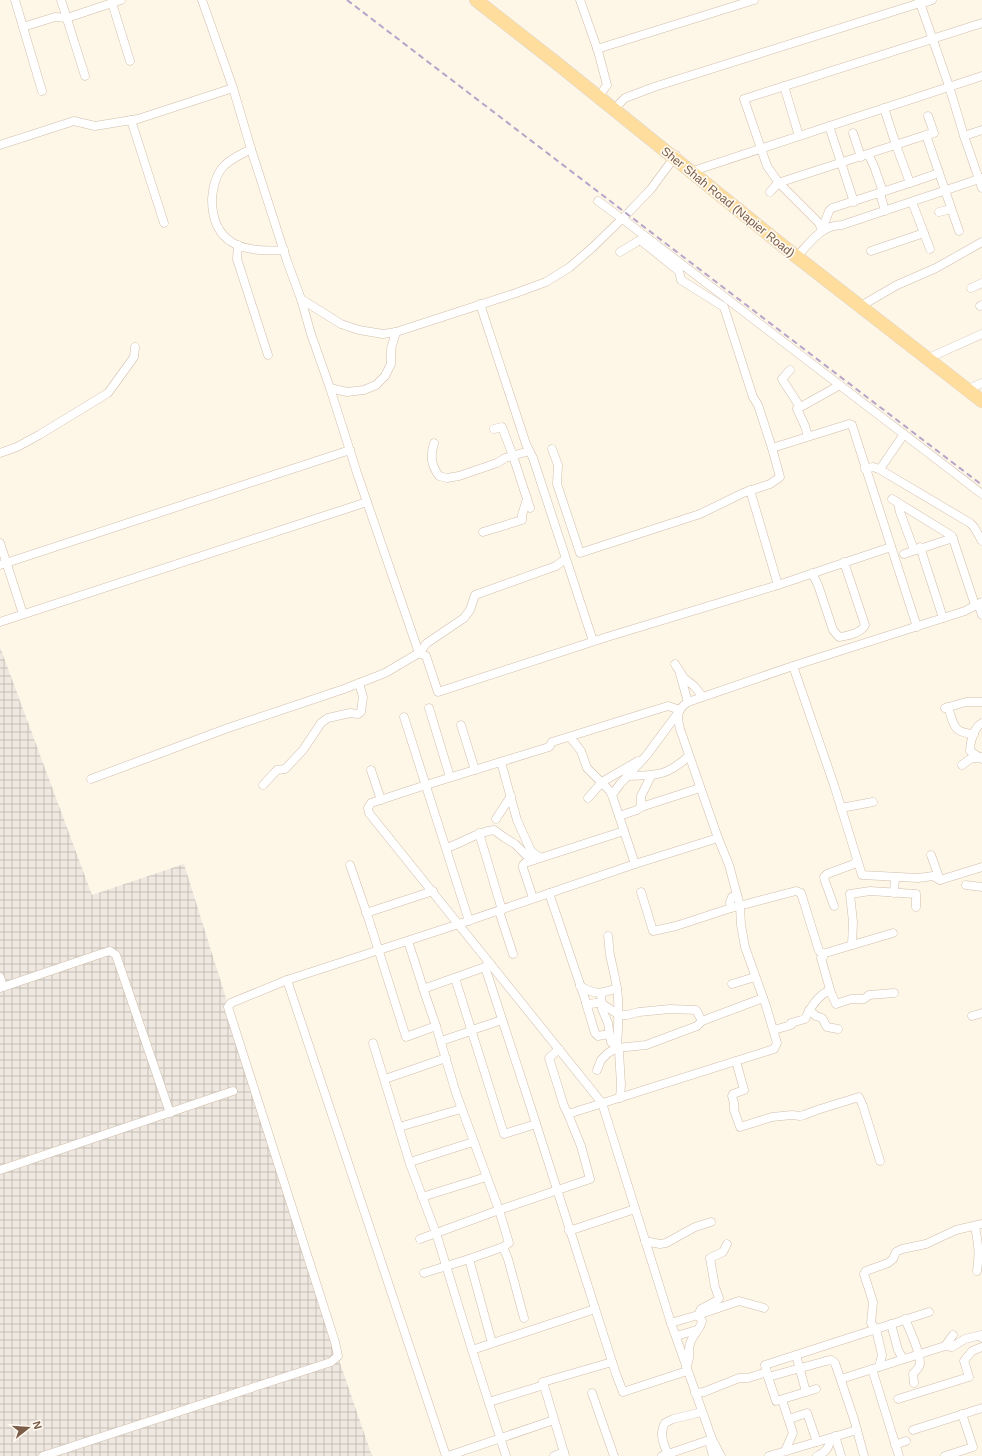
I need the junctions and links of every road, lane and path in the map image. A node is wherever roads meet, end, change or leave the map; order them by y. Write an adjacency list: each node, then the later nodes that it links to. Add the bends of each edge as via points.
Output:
1 (15, 0): 15 (street)
2 (62, 0): 13 (street)
3 (121, 0): 12 (street)
4 (202, 0): 24 (street)
5 (476, 0): 19 (main road, Sher Shah Road (Napier Road))
6 (488, 0): 19 (main road, Sher Shah Road (Napier Road))
7 (580, 0): 17 (street)
8 (754, 0): 17 (street)
9 (932, 0): 10 (street)
10 (920, 2): 16 (street); 27 (street, via 654,87 625,98)
11 (103, 3): 12 (street); 13 (street)
12 (112, 3): 18 (street)
13 (67, 18): 15 (street, via 55,17); 20 (street)
14 (982, 23): 16 (street)
15 (23, 28): 25 (street)
16 (933, 39): 22 (street); 23 (street)
17 (597, 49): 26 (street, via 607,85)
18 (130, 61)
19 (561, 63): 26 (main road, Sher Shah Road (Napier Road)); 42 (main road, Sher Shah Road (Napier Road))
20 (85, 76)
21 (982, 76): 23 (street)
22 (784, 86): 35 (street); 40 (street, via 744,99)
23 (949, 86): 28 (street); 36 (street)
24 (232, 88): 30 (street); 39 (street)
25 (42, 90)
26 (602, 92): 27 (main road, Sher Shah Road (Napier Road))
27 (618, 105): 42 (main road, Sher Shah Road (Napier Road))
28 (884, 108): 31 (street); 38 (street)
29 (928, 116): 34 (street, via 934,133)
30 (131, 120): 37 (street, via 95,126 74,121); 61 (street)
31 (829, 126): 35 (street); 43 (street)
32 (982, 130): 36 (street)
33 (853, 133): 41 (street)
34 (926, 135): 38 (street); 45 (street)
35 (799, 136): 40 (street)
36 (964, 136): 46 (street)
37 (0, 145)
38 (896, 145): 41 (street); 47 (street)
39 (251, 149): 66 (street, via 224,165 212,193 213,215 220,232 230,242); 69 (street)
40 (760, 149): 44 (street); 48 (street, via 764,161)
41 (864, 156): 43 (street); 52 (street, via 874,166)
42 (675, 157): 44 (main road, Sher Shah Road (Napier Road)); 68 (main road, Sher Shah Road (Napier Road)); 75 (street, via 628,214 570,267 546,282)
43 (840, 163): 48 (street); 54 (street)
44 (696, 170): 68 (main road, Sher Shah Road (Napier Road))
45 (939, 173): 47 (street); 50 (street)
46 (980, 178): 49 (street); 50 (street)
47 (910, 182): 52 (street)
48 (780, 183): 51 (street); 62 (street, via 819,223)
49 (982, 188)
50 (945, 190): 55 (street); 56 (street)
51 (770, 192)
52 (881, 193): 54 (street); 57 (street)
53 (598, 201): 59 (street)
54 (854, 202): 62 (street, via 832,208)
55 (912, 202): 57 (street); 64 (street)
56 (951, 209): 58 (street); 63 (street)
57 (885, 211): 62 (street)
58 (939, 212)
59 (617, 215)
60 (624, 220): 83 (street)
61 (164, 223)
62 (822, 230): 68 (street)
63 (959, 231)
64 (924, 233): 67 (street); 70 (street)
65 (982, 242): 76 (street)
66 (238, 245): 69 (street, via 261,251); 80 (street, via 237,259)
67 (930, 248)
68 (793, 249): 76 (main road, Sher Shah Road (Napier Road))
69 (284, 250): 74 (street)
70 (871, 251)
71 (620, 252): 92 (street, via 640,240 679,271 681,280 724,308)
72 (982, 283): 73 (street)
73 (971, 288)
74 (301, 299): 77 (street, via 341,324 383,334); 84 (street)
75 (480, 304): 77 (street); 95 (street)
76 (864, 305): 81 (main road, Sher Shah Road (Napier Road)); 86 (main road, Sher Shah Road (Napier Road))
77 (396, 332): 84 (street, via 391,349 391,364 385,376 376,385 364,390 347,392)
78 (982, 334): 81 (street)
79 (135, 347): 96 (street, via 134,357 108,393 39,435)
80 (268, 355)
81 (933, 356): 85 (main road, Sher Shah Road (Napier Road))
82 (790, 370): 87 (street, via 782,379)
83 (840, 385): 87 (street); 89 (street)
84 (330, 388): 94 (street)
85 (979, 388)
86 (982, 401)
87 (800, 407): 90 (street, via 797,409)
88 (494, 429): 97 (street, via 502,427)
89 (904, 434): 99 (street); 101 (street)
90 (808, 436): 92 (street); 98 (street, via 852,425)
91 (434, 443): 97 (street, via 432,464 439,476 447,478 482,469)
92 (772, 448): 100 (street, via 780,477 770,484)
93 (552, 449): 100 (street, via 558,465 557,484 580,553 700,514)
94 (350, 450): 103 (street); 115 (street)
95 (529, 451): 97 (street); 113 (street)
96 (0, 453)
97 (513, 456): 102 (street)
98 (865, 469): 99 (street); 110 (street)
99 (880, 469): 105 (street)
100 (750, 490): 117 (street)
101 (982, 494)
102 (527, 499): 104 (street); 106 (street, via 522,520)
103 (368, 502): 119 (street); 125 (street)
104 (530, 508)
105 (980, 531): 108 (street)
106 (483, 532)
107 (953, 538): 111 (street); 111 (street, via 949,533 895,501); 118 (street)
108 (982, 541)
109 (0, 542): 115 (street)
110 (891, 547): 114 (street); 123 (street)
111 (917, 549): 112 (street); 121 (street)
112 (904, 554)
113 (565, 559): 124 (street); 125 (street, via 556,566 475,595 464,618 427,643)
114 (844, 562): 116 (street); 116 (street, via 865,625 861,630 842,636 833,630)
115 (3, 564): 119 (street)
116 (812, 573): 117 (street)
117 (778, 585): 124 (street)
118 (978, 604): 120 (street); 121 (street)
119 (23, 614): 122 (street)
120 (982, 615)
121 (943, 618): 123 (street)
122 (0, 622)
123 (917, 627): 126 (street)
124 (593, 641): 125 (street, via 438,692 426,656)
125 (419, 653): 127 (street, via 385,673)
126 (793, 666): 128 (street); 161 (street)
127 (359, 683): 150 (street); 152 (street, via 363,697 361,712 328,718 321,722 303,750 286,769 277,770)
128 (703, 697): 129 (street); 129 (street, via 684,678 677,666)
129 (688, 702): 133 (street)
130 (982, 702): 138 (street, via 966,702 947,708 954,727 965,734)
131 (429, 708): 149 (street)
132 (659, 709): 133 (street, via 668,706); 135 (street); 139 (street)
133 (679, 711): 135 (street); 140 (street, via 680,730)
134 (404, 717): 153 (street)
135 (670, 723): 142 (street)
136 (982, 723): 138 (street, via 978,725)
137 (461, 725): 146 (street)
138 (974, 734): 141 (street, via 970,750)
139 (570, 737): 143 (street, via 552,742 549,747); 151 (street, via 581,751 587,768)
140 (689, 756): 148 (street, via 662,774); 154 (street)
141 (982, 758): 144 (street, via 970,759)
142 (643, 759): 147 (street); 151 (street)
143 (501, 762): 146 (street); 156 (street)
144 (962, 764)
145 (371, 770): 158 (street)
146 (475, 770): 149 (street)
147 (627, 776): 148 (street); 155 (street)
148 (651, 776): 160 (street, via 641,796)
149 (450, 777): 153 (street)
150 (91, 779)
151 (602, 782): 155 (street); 157 (street)
152 (263, 785)
153 (426, 785): 158 (street); 167 (street)
154 (700, 788): 160 (street); 166 (street)
155 (612, 795): 162 (street)
156 (511, 796): 163 (street); 169 (street, via 517,820)
157 (588, 798)
158 (381, 800): 178 (street, via 371,803 369,813)
159 (873, 802): 161 (street)
160 (641, 807): 162 (street)
161 (841, 808): 170 (street)
162 (619, 816): 164 (street)
163 (496, 819)
164 (624, 831): 169 (street); 171 (street)
165 (479, 833): 167 (street); 169 (street, via 494,830 526,855); 186 (street)
166 (718, 838): 171 (street); 184 (street, via 729,865 737,896)
167 (446, 848): 188 (street)
168 (931, 855): 175 (street)
169 (536, 859): 182 (street, via 523,865)
170 (857, 860): 174 (street, via 862,876); 183 (street, via 854,864 824,877)
171 (635, 864): 181 (street)
172 (350, 866): 187 (street)
173 (982, 868): 175 (street)
174 (895, 877): 175 (street, via 933,876); 180 (street)
175 (940, 880)
176 (966, 885): 177 (street)
177 (982, 887)
178 (433, 891): 187 (street); 189 (street)
179 (641, 892): 184 (street, via 653,931)
180 (894, 892): 185 (street, via 916,894); 193 (street, via 870,891 850,894)
181 (549, 893): 182 (street); 203 (street)
182 (534, 898): 186 (street)
183 (834, 906)
184 (735, 907): 196 (street, via 796,891 801,892); 199 (street)
185 (916, 907)
186 (500, 910): 188 (street); 195 (street)
187 (366, 912): 194 (street)
188 (470, 921): 189 (street)
189 (459, 924): 192 (street); 197 (street)
190 (893, 933): 193 (street)
191 (608, 936): 205 (street)
192 (408, 941): 194 (street); 206 (street)
193 (852, 945): 196 (street)
194 (378, 950): 201 (street); 219 (street, via 406,1037)
195 (513, 954)
196 (822, 954): 207 (street)
197 (488, 966): 200 (street); 217 (street); 227 (street)
198 (0, 977): 204 (street)
199 (755, 977): 202 (street); 210 (street)
200 (454, 978): 206 (street); 222 (street)
201 (286, 980): 318 (street, via 237,1000 228,1007 338,1356 331,1362); 319 (street)
202 (732, 984)
203 (580, 986): 209 (street); 211 (street)
204 (2, 987): 236 (street, via 102,953 110,951 116,955)
205 (616, 988): 209 (street); 215 (street)
206 (423, 989): 219 (street)
207 (831, 992): 208 (street, via 836,1004 851,999 864,999 868,995); 213 (street, via 822,994)
208 (894, 993)
209 (602, 994): 212 (street)
210 (764, 998): 218 (street); 221 (street)
211 (586, 1003): 212 (street); 223 (street, via 595,1033 598,1036)
212 (601, 1003): 215 (street); 223 (street)
213 (809, 1010): 220 (street, via 822,1018 827,1027); 221 (street, via 805,1019)
214 (982, 1013): 216 (street)
215 (619, 1014): 218 (street, via 670,1009 696,1010); 226 (street)
216 (972, 1016)
217 (502, 1020): 222 (street); 238 (street)
218 (702, 1021): 226 (street, via 697,1026 646,1045)
219 (436, 1026): 224 (street)
220 (838, 1029)
221 (774, 1030): 229 (street, via 777,1043 774,1049)
222 (471, 1031): 224 (street); 238 (street, via 504,1134)
223 (610, 1034): 226 (street, via 611,1042)
224 (441, 1041): 228 (street)
225 (373, 1043): 231 (street)
226 (617, 1048): 230 (street, via 601,1060); 233 (street)
227 (559, 1049): 234 (street); 237 (street, via 549,1058)
228 (446, 1058): 231 (street); 235 (street)
229 (736, 1061): 233 (street); 241 (street, via 744,1090 732,1096 740,1127 772,1117 804,1115 859,1097)
230 (597, 1070)
231 (385, 1079): 239 (street)
232 (233, 1091): 236 (street)
233 (620, 1098): 234 (street)
234 (602, 1103): 237 (street); 248 (street)
235 (461, 1109): 239 (street); 240 (street)
236 (170, 1113): 243 (street)
237 (568, 1114): 245 (street, via 590,1178)
238 (536, 1124): 245 (street)
239 (399, 1127): 242 (street)
240 (473, 1142): 242 (street); 244 (street)
241 (880, 1161)
242 (410, 1162): 246 (street)
243 (0, 1170)
244 (486, 1177): 246 (street); 247 (street)
245 (557, 1190): 247 (street); 251 (street)
246 (422, 1198): 252 (street)
247 (498, 1210): 252 (street); 257 (street, via 509,1243)
248 (635, 1210): 251 (street); 254 (street)
249 (710, 1222): 254 (street, via 666,1243)
250 (978, 1225): 256 (street); 270 (street, via 956,1230 926,1244 902,1249 896,1252 888,1263 866,1271 864,1274 873,1302 870,1323)
251 (569, 1231): 263 (street)
252 (436, 1233): 253 (street); 259 (street)
253 (420, 1239)
254 (645, 1241): 268 (street)
255 (727, 1244): 265 (street, via 723,1252 710,1258 719,1298 701,1309)
256 (981, 1246): 260 (street)
257 (503, 1247): 258 (street); 266 (street)
258 (469, 1259): 259 (street); 276 (street)
259 (446, 1266): 261 (street); 280 (street)
260 (977, 1271)
261 (424, 1273)
262 (764, 1308): 265 (street, via 740,1301)
263 (594, 1309): 276 (street); 286 (street)
264 (929, 1312): 267 (street)
265 (698, 1315): 268 (street); 271 (street, via 702,1325)
266 (524, 1318)
267 (905, 1320): 269 (street); 282 (street)
268 (671, 1323): 273 (street)
269 (891, 1324): 270 (street); 284 (street)
270 (876, 1329): 277 (street); 289 (street, via 882,1355)
271 (697, 1330): 273 (street); 287 (street, via 689,1345 690,1361)
272 (953, 1335): 278 (street)
273 (676, 1336): 287 (street)
274 (969, 1338): 275 (street, via 981,1335); 278 (street, via 952,1347); 281 (street)
275 (982, 1338)
276 (492, 1343): 280 (street)
277 (827, 1346): 283 (street); 285 (street)
278 (945, 1346): 282 (street)
279 (982, 1347): 281 (street)
280 (472, 1350): 300 (street)
281 (972, 1351): 298 (street, via 964,1361 969,1377)
282 (918, 1354): 284 (street); 292 (street, via 920,1364 913,1374)
283 (796, 1355): 288 (street); 290 (street, via 765,1365)
284 (903, 1359): 289 (street)
285 (830, 1360): 288 (street); 291 (street, via 835,1363)
286 (612, 1362): 287 (street, via 623,1392); 293 (street, via 543,1382)
287 (687, 1368): 297 (street)
288 (800, 1368): 290 (street); 295 (street)
289 (875, 1368): 291 (street); 313 (street)
290 (768, 1374): 297 (street, via 739,1378); 299 (street, via 776,1402)
291 (841, 1380): 306 (street)
292 (914, 1383)
293 (544, 1385): 300 (street); 305 (street)
294 (816, 1389): 295 (street)
295 (806, 1392): 299 (street)
296 (592, 1393): 322 (street)
297 (696, 1393): 302 (street)
298 (898, 1399)
299 (782, 1400): 304 (street)
300 (489, 1402): 309 (street)
301 (982, 1408): 303 (street)
302 (702, 1412): 310 (street); 317 (street, via 665,1423 661,1432)
303 (962, 1414): 307 (street); 315 (street, via 973,1447)
304 (789, 1419): 312 (street, via 807,1413); 314 (street, via 793,1433)
305 (554, 1420): 309 (street); 316 (street)
306 (857, 1430): 308 (street); 328 (street)
307 (913, 1430)
308 (833, 1437): 312 (street); 326 (street, via 825,1453); 327 (street)
309 (500, 1438): 319 (street); 320 (street)
310 (712, 1439): 317 (street); 323 (street, via 710,1444); 324 (street)
311 (906, 1441): 313 (street)
312 (817, 1442): 314 (street)
313 (895, 1445): 329 (street)
314 (782, 1453): 325 (street)
315 (967, 1453): 330 (street)
316 (565, 1454): 321 (street)
317 (665, 1455)
318 (43, 1456)
319 (447, 1456)
320 (506, 1456)
321 (554, 1456)
322 (614, 1456)
323 (713, 1456)
324 (721, 1456)
325 (769, 1456)
326 (817, 1456)
327 (841, 1456)
328 (864, 1456)
329 (899, 1456)
330 (945, 1456)

